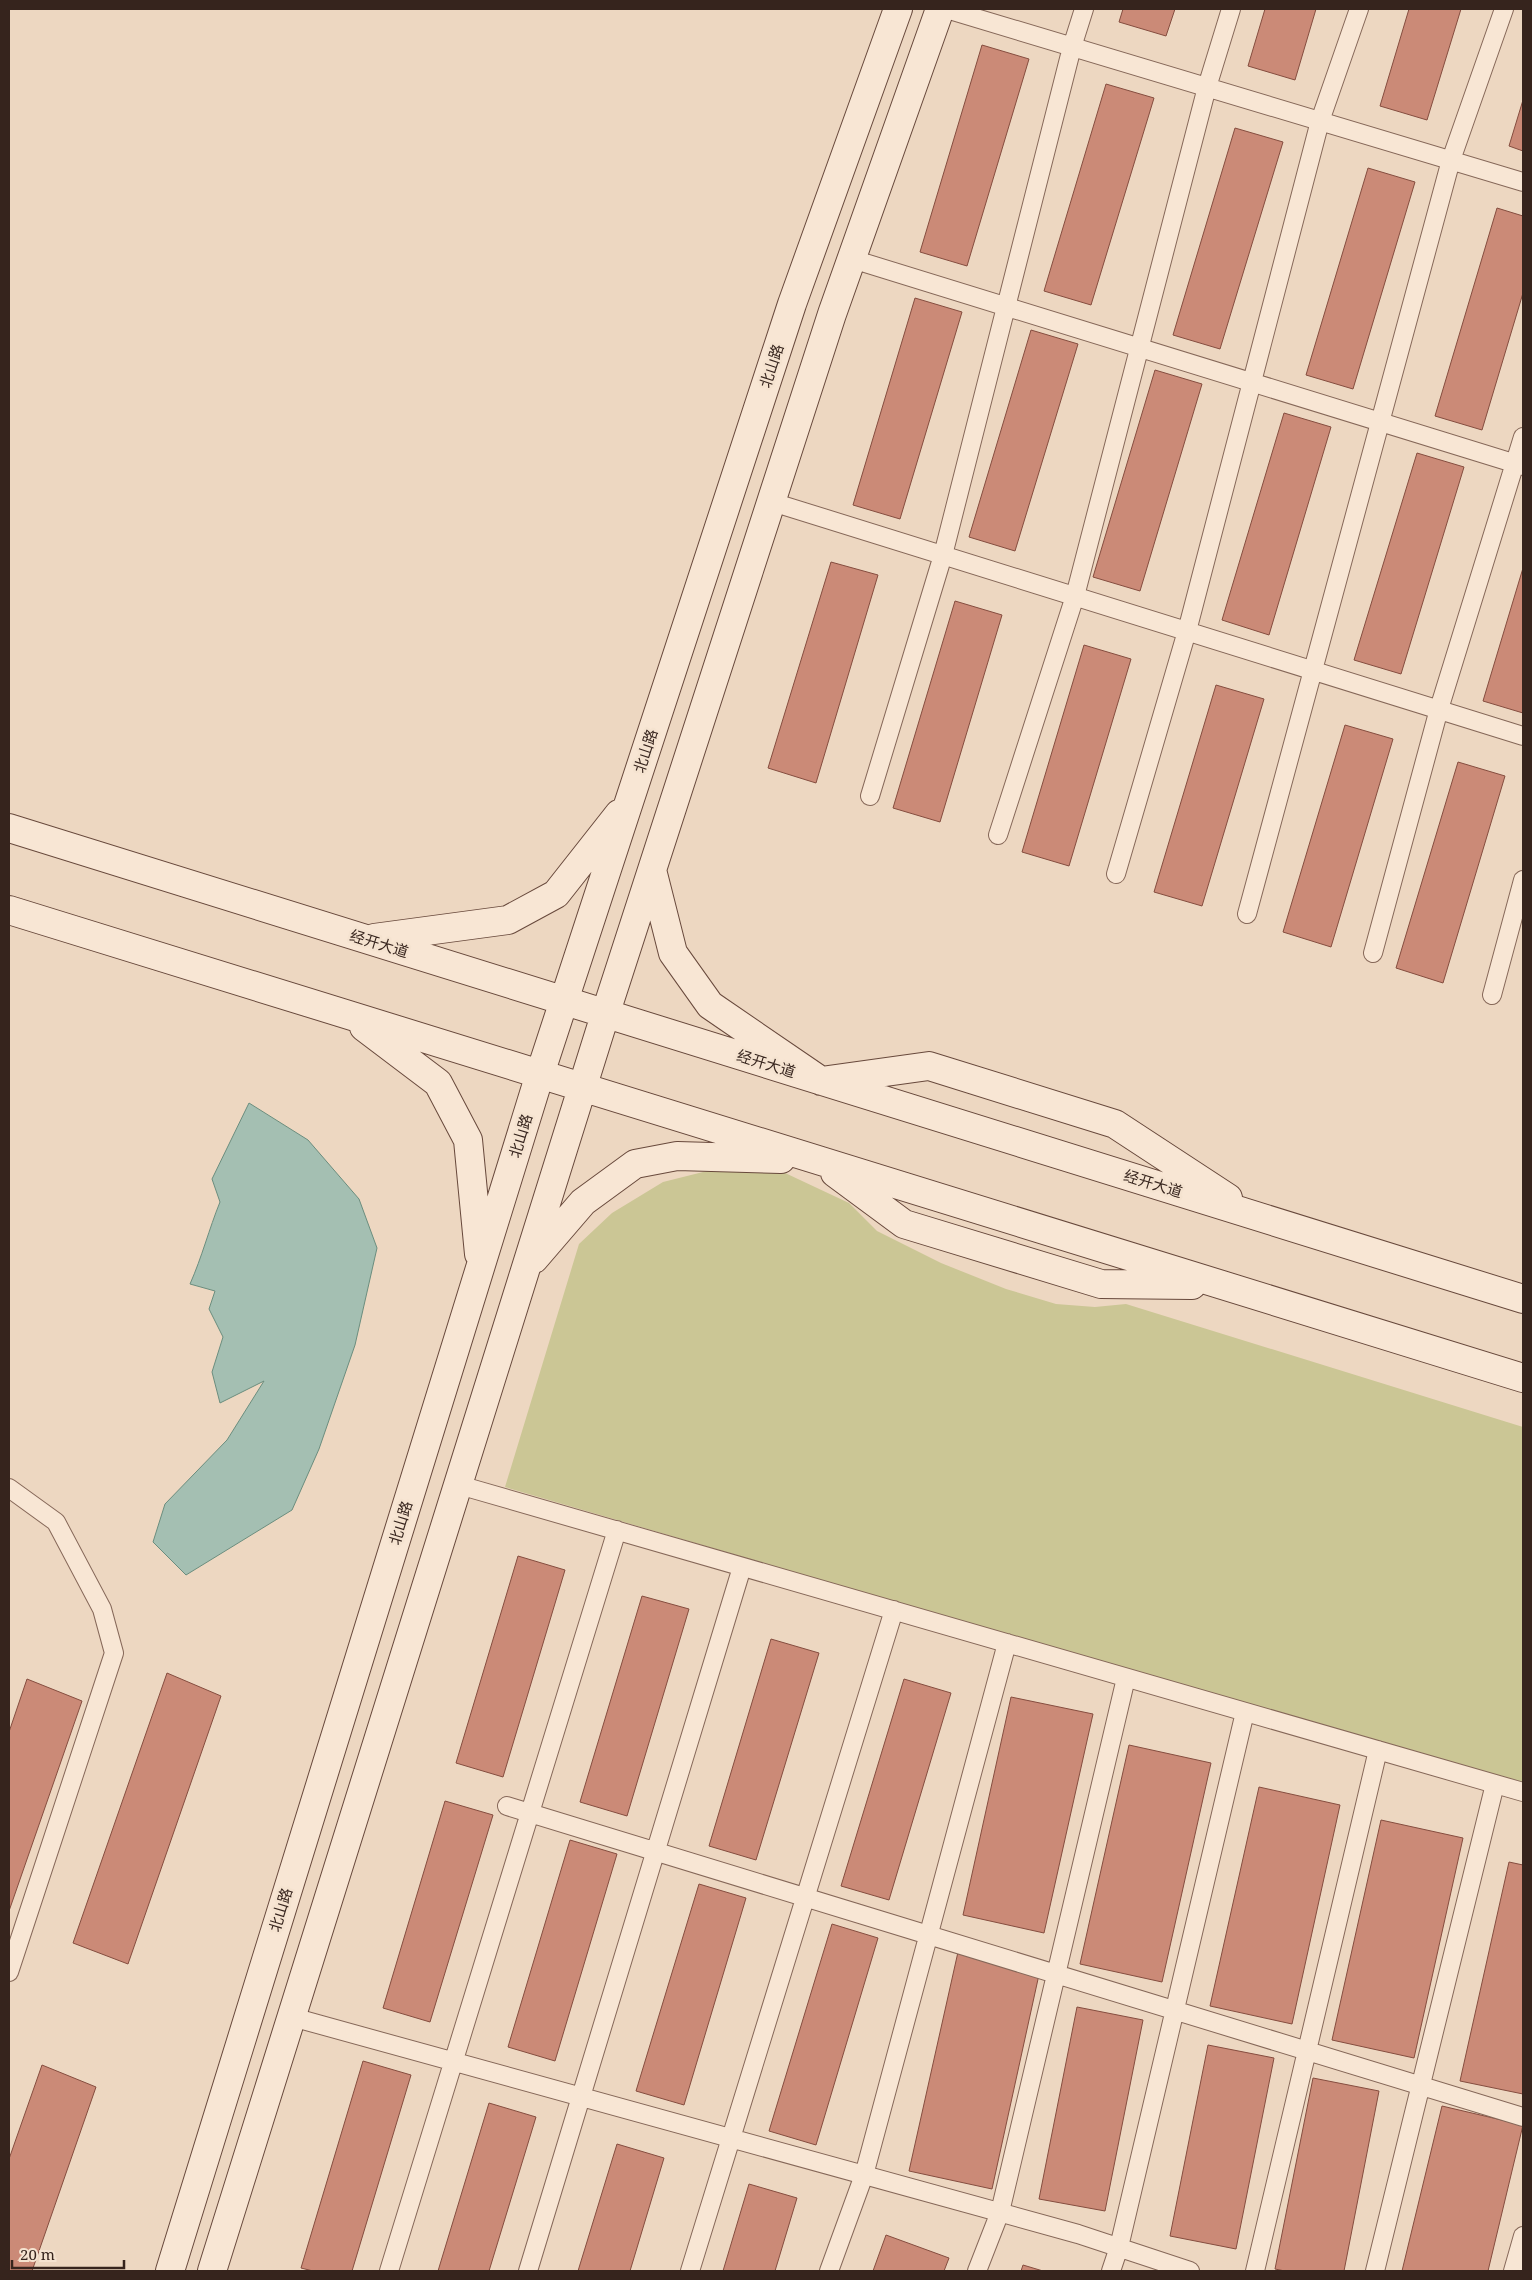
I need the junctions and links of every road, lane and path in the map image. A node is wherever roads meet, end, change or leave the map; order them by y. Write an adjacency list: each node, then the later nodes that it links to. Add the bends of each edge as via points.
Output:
1 (898, 9): 28 (main road, 北山路, via 792,304)
2 (940, 9): 13 (main road)
3 (946, 9): 8 (lane)
4 (1084, 9): 8 (lane)
5 (1231, 9): 9 (lane)
6 (1359, 9): 10 (lane)
7 (1504, 9): 11 (lane)
8 (1072, 47): 9 (lane); 14 (lane)
9 (1206, 87): 10 (lane); 15 (lane)
10 (1320, 121): 11 (lane); 16 (lane)
11 (1451, 160): 12 (lane); 17 (lane)
12 (1523, 182)
13 (852, 259): 14 (lane); 20 (main road)
14 (1006, 306): 15 (lane); 21 (lane)
15 (1139, 347): 16 (lane); 22 (lane)
16 (1252, 382): 17 (lane); 23 (lane)
17 (1380, 421): 19 (lane); 24 (lane)
18 (1523, 437): 19 (lane)
19 (1519, 465): 25 (lane)
20 (772, 502): 21 (lane); 31 (main road)
21 (943, 555): 22 (lane); 27 (lane)
22 (1075, 596): 23 (lane); 30 (lane)
23 (1187, 631): 24 (lane); 32 (lane)
24 (1313, 670): 25 (lane); 35 (lane)
25 (1439, 710): 26 (lane); 37 (lane)
26 (1523, 736)
27 (870, 796)
28 (630, 799): 36 (main road, via 556,894 508,920); 39 (main road, 北山路)
29 (9, 828): 36 (main road, 经开大道)
30 (998, 835)
31 (652, 870): 40 (main road); 43 (main road, via 673,953 710,1005)
32 (1116, 874)
33 (1523, 880): 38 (lane)
34 (9, 910): 41 (main road)
35 (1247, 914)
36 (364, 939): 39 (main road, 经开大道)
37 (1373, 952)
38 (1492, 995)
39 (564, 1001): 40 (main road, 经开大道); 42 (main road, 北山路)
40 (605, 1014): 43 (main road, 经开大道); 44 (main road)
41 (349, 1015): 42 (main road); 47 (main road, via 438,1083 468,1140)
42 (540, 1074): 44 (main road); 47 (main road, 北山路)
43 (821, 1081): 46 (main road, 经开大道); 46 (main road, via 930,1066 1115,1124)
44 (583, 1088): 45 (main road); 48 (main road)
45 (818, 1160): 48 (main road, via 677,1156 635,1164 583,1202); 50 (main road)
46 (1255, 1216): 49 (main road, 经开大道)
47 (481, 1266): 81 (main road, 北山路)
48 (526, 1268): 51 (main road)
49 (1523, 1299)
50 (1523, 1378)
51 (459, 1485): 53 (lane); 70 (main road)
52 (9, 1488): 67 (lane, via 56,1522 102,1609 114,1653)
53 (617, 1530): 54 (lane); 63 (lane)
54 (742, 1567): 55 (lane); 64 (lane)
55 (894, 1610): 56 (lane); 65 (lane)
56 (1006, 1643): 57 (lane); 66 (lane)
57 (1126, 1678): 58 (lane); 68 (lane)
58 (1245, 1712): 59 (lane); 69 (lane)
59 (1378, 1750): 60 (lane); 71 (lane)
60 (1494, 1784): 61 (lane); 73 (lane)
61 (1523, 1792)
62 (507, 1806): 63 (lane)
63 (530, 1813): 64 (lane); 72 (lane)
64 (656, 1851): 65 (lane); 74 (lane)
65 (806, 1897): 66 (lane); 76 (lane)
66 (928, 1934): 68 (lane); 77 (lane)
67 (9, 1972)
68 (1056, 1974): 69 (lane); 78 (lane)
69 (1175, 2010): 71 (lane); 80 (lane)
70 (292, 2017): 72 (lane); 82 (main road)
71 (1307, 2050): 73 (lane); 90 (lane)
72 (454, 2061): 74 (lane); 83 (lane)
73 (1421, 2085): 75 (lane); 91 (lane)
74 (581, 2097): 76 (lane); 84 (lane)
75 (1523, 2116)
76 (731, 2138): 77 (lane); 85 (lane)
77 (864, 2175): 78 (lane); 86 (lane)
78 (1000, 2212): 80 (lane); 87 (lane)
79 (1523, 2236): 92 (lane)
80 (1119, 2248): 88 (lane); 89 (lane)
81 (170, 2271)
82 (212, 2271)
83 (389, 2271)
84 (528, 2271)
85 (690, 2271)
86 (829, 2271)
87 (977, 2271)
88 (1111, 2271)
89 (1190, 2271)
90 (1255, 2271)
91 (1375, 2271)
92 (1512, 2271)

